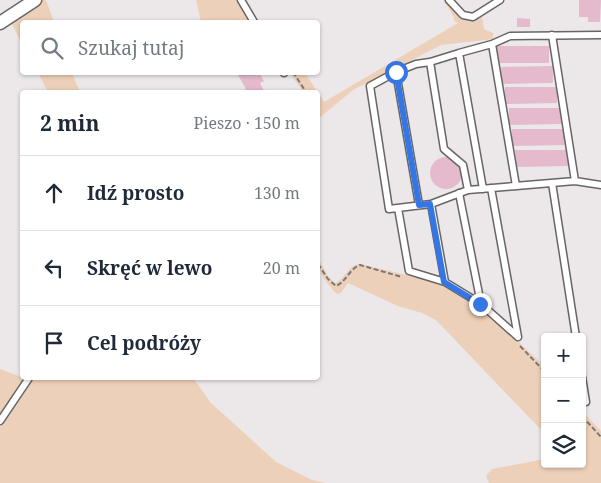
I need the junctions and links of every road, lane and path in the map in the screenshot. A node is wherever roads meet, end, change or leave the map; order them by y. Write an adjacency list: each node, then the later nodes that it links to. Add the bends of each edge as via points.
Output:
1 (35, 0): 6 (street)
2 (240, 0): 5 (lane)
3 (449, 0): 4 (lane, via 463,15 473,17)
4 (500, 0)
5 (253, 20)
6 (0, 22)
7 (552, 35): 8 (lane); 9 (lane, via 510,36); 15 (lane)
8 (601, 35)
9 (492, 44): 10 (lane); 18 (lane)
10 (459, 53): 11 (lane); 20 (lane)
11 (430, 62): 12 (lane); 21 (lane, via 444,149 463,165)
12 (396, 72): 24 (lane); 25 (lane, via 370,86 389,209)
13 (295, 75): 14 (path)
14 (305, 90)
15 (575, 181): 16 (lane); 17 (lane)
16 (552, 183): 18 (lane); 30 (lane)
17 (601, 185)
18 (516, 186): 19 (lane)
19 (491, 188): 20 (lane); 29 (lane, via 518,337)
20 (483, 189): 21 (lane)
21 (468, 190): 22 (lane)
22 (459, 193): 23 (lane); 29 (lane)
23 (430, 204): 24 (lane); 28 (lane)
24 (419, 205): 25 (lane)
25 (398, 208): 28 (lane, via 409,271)
26 (320, 267): 27 (path, via 336,286 360,265)
27 (409, 279)
28 (444, 282): 29 (lane)
29 (480, 304)
30 (575, 333)
31 (515, 342): 32 (path)
32 (541, 368)
33 (28, 380): 35 (lane)
34 (586, 420): 36 (path)
35 (0, 421)
36 (601, 437)

